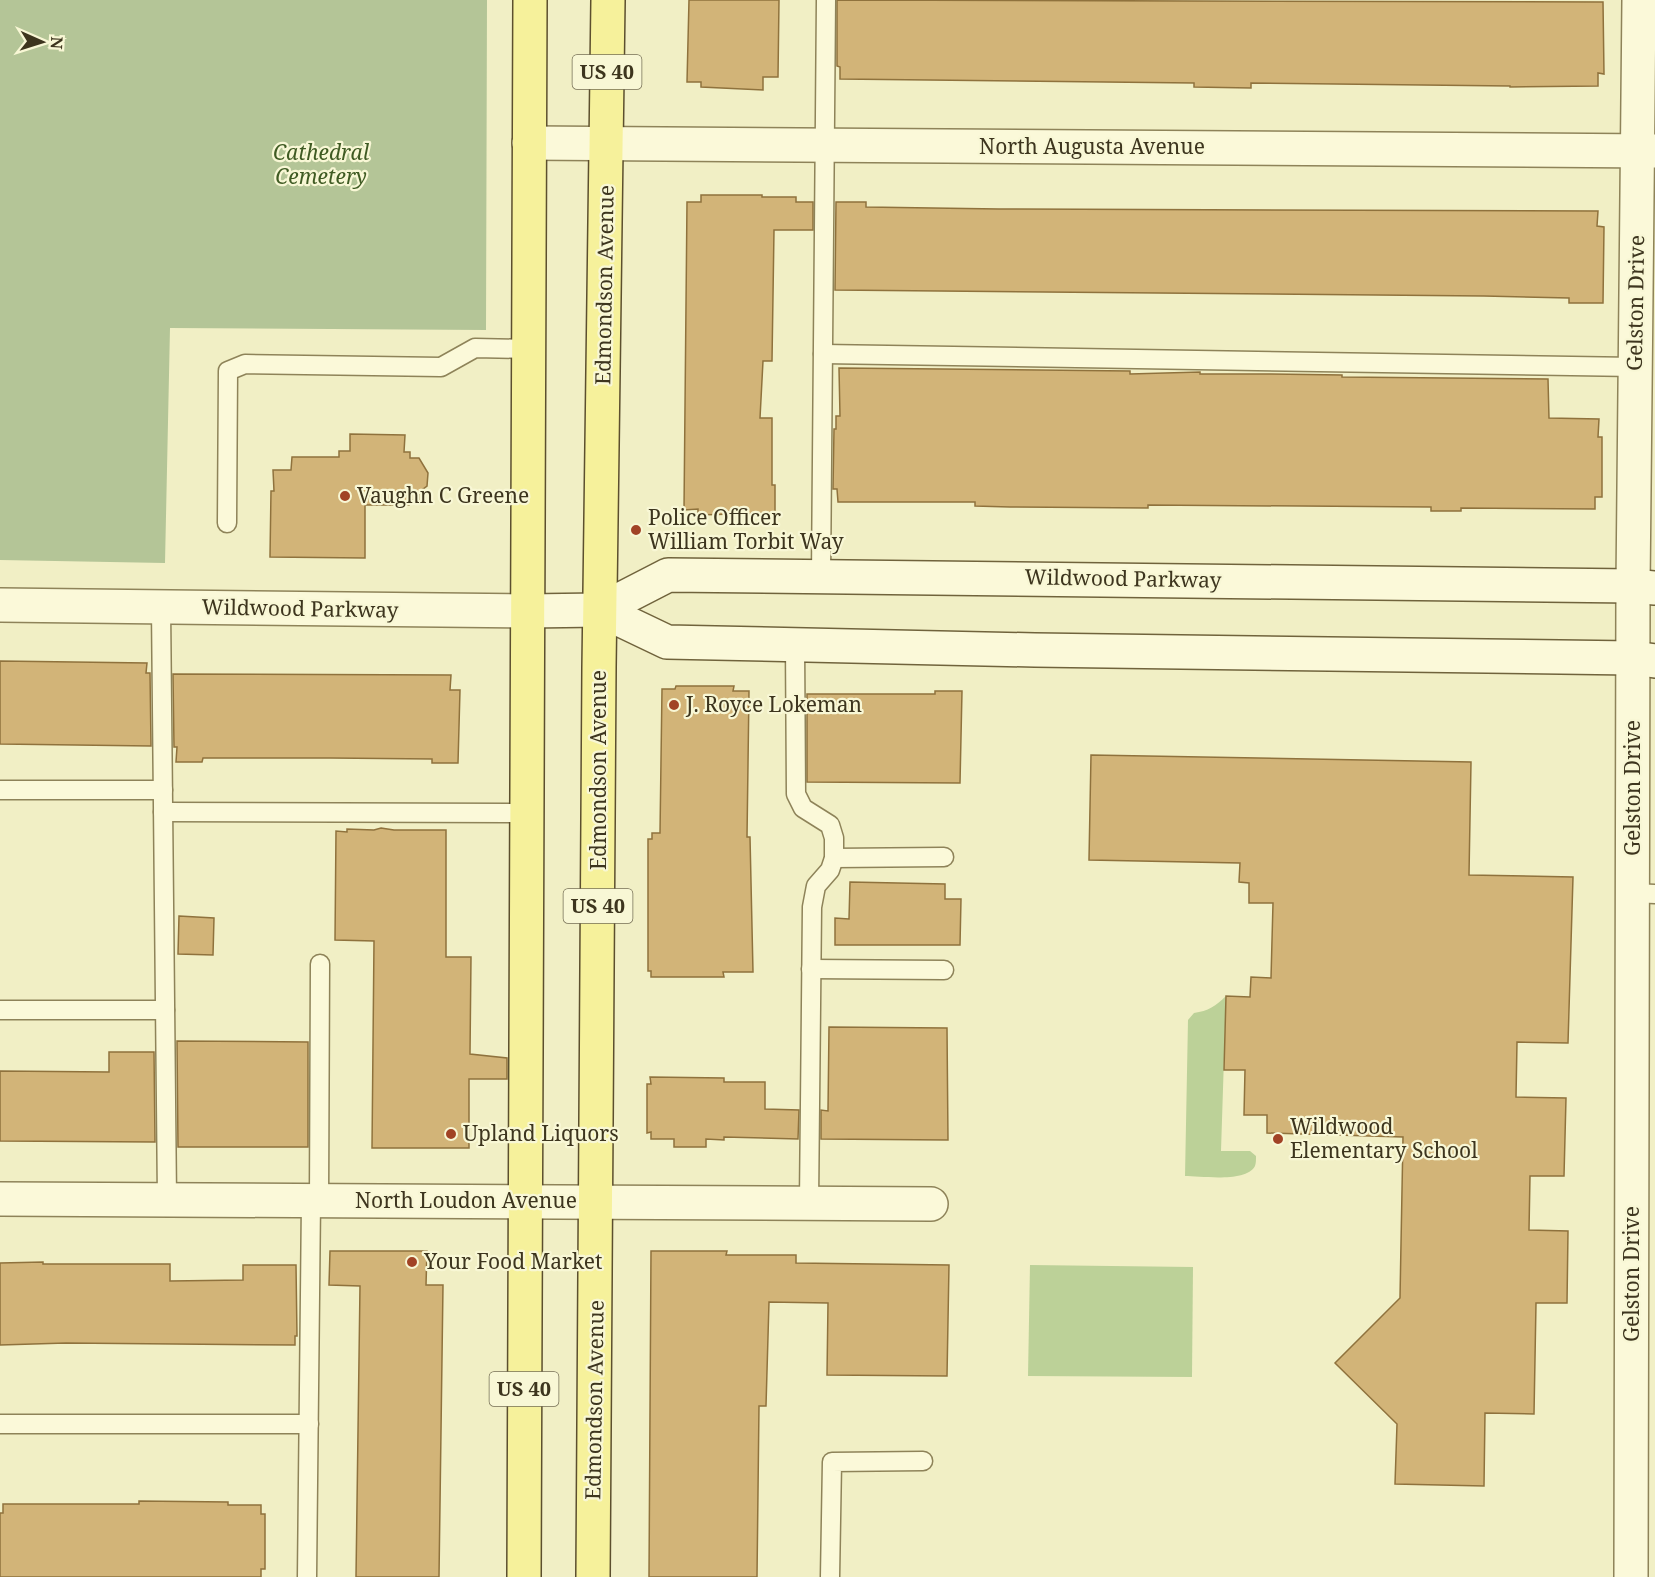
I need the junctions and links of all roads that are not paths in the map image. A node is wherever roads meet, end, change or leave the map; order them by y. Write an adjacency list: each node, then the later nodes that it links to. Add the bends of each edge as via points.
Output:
1 (530, 0): 5 (main road, US 40)
2 (608, 0): 6 (main road, Edmondson Avenue / US 40)
3 (826, 0): 7 (lane)
4 (1639, 0): 8 (street, Gelston Drive)
5 (529, 143): 6 (street, North Augusta Avenue); 10 (main road, US 40)
6 (607, 143): 7 (street, North Augusta Avenue); 18 (main road, Edmondson Avenue / US 40)
7 (825, 144): 8 (street, North Augusta Avenue); 11 (lane)
8 (1646, 151): 9 (street, Gelston Drive)
9 (1645, 327): 12 (street, Gelston Drive)
10 (529, 350): 13 (lane, via 475,348 441,367 245,364 228,371); 19 (main road, US 40)
11 (824, 354): 12 (lane); 14 (lane)
12 (1635, 367): 15 (street, Gelston Drive)
13 (227, 523)
14 (820, 576): 15 (street, Wildwood Parkway); 18 (street, Wildwood Parkway, via 668,575)
15 (1644, 587): 21 (street, Gelston Drive)
16 (0, 605): 17 (street, Wildwood Parkway)
17 (161, 607): 19 (street, Wildwood Parkway); 23 (lane)
18 (600, 610): 19 (street, Wildwood Parkway); 20 (street, Wildwood Parkway, via 667,642); 38 (main road, Edmondson Avenue / US 40)
19 (528, 611): 25 (main road, US 40)
20 (795, 644): 21 (street, Wildwood Parkway); 27 (lane, via 796,794 802,808 830,825)
21 (1644, 660): 28 (street, Gelston Drive)
22 (0, 790): 23 (lane)
23 (163, 790): 24 (lane)
24 (163, 812): 25 (lane); 32 (lane)
25 (527, 813): 37 (main road, US 40)
26 (944, 857): 27 (lane)
27 (834, 858): 30 (lane, via 830,870 816,886)
28 (1644, 893): 48 (street, Gelston Drive)
29 (320, 964): 36 (lane)
30 (811, 969): 31 (lane); 39 (lane)
31 (944, 970)
32 (165, 1010): 33 (lane); 35 (lane)
33 (0, 1011)
34 (0, 1199): 35 (street, North Loudon Avenue)
35 (167, 1200): 36 (street, North Loudon Avenue)
36 (315, 1200): 37 (street, North Loudon Avenue); 42 (lane)
37 (524, 1202): 38 (street, North Loudon Avenue); 45 (main road, US 40)
38 (596, 1202): 39 (street, North Loudon Avenue); 46 (main road, Edmondson Avenue / US 40)
39 (808, 1203): 40 (street, North Loudon Avenue)
40 (932, 1204)
41 (0, 1424): 42 (lane)
42 (309, 1424): 44 (lane)
43 (923, 1461): 47 (lane, via 831,1462)
44 (307, 1577)
45 (524, 1577)
46 (593, 1577)
47 (830, 1577)
48 (1631, 1577)

